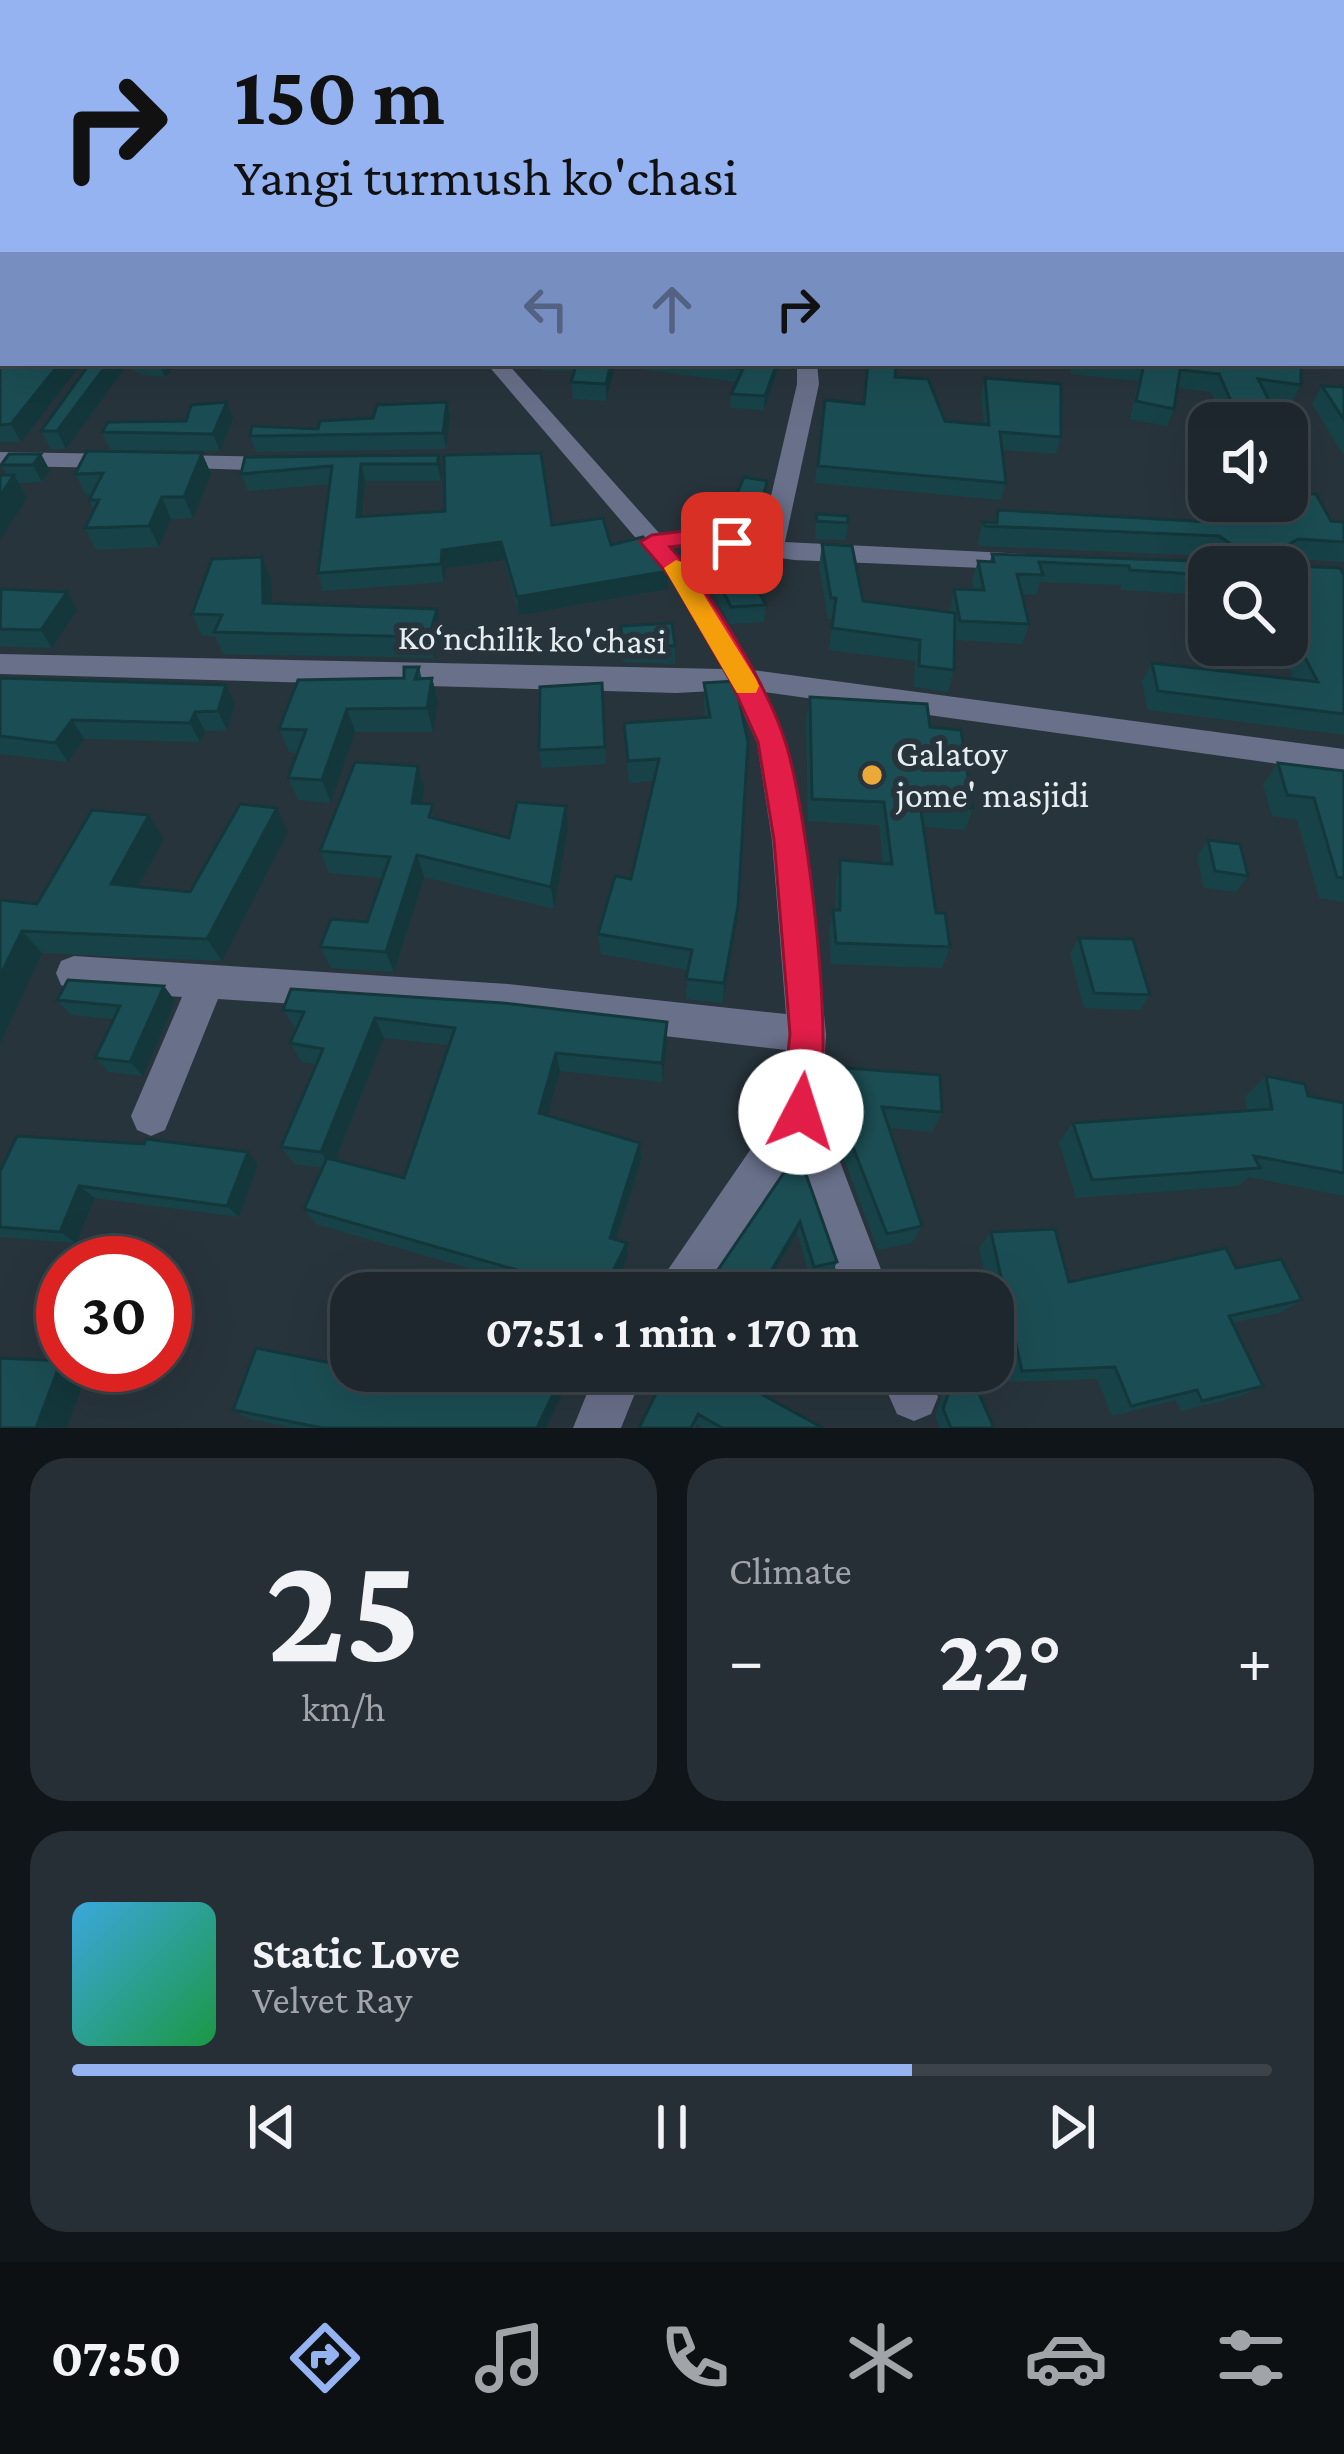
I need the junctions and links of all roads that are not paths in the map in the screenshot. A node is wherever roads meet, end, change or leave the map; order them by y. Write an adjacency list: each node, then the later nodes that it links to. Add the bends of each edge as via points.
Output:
1 (498, 366): 5 (street, via 565,458)
2 (807, 366): 6 (street)
3 (20, 454): 4 (street)
4 (304, 464)
5 (652, 542): 6 (street, via 694,537); 9 (street, via 680,573)
6 (771, 549): 7 (street)
7 (1048, 562)
8 (0, 664): 9 (street, Ko‘nchilik ko'chasi)
9 (743, 680): 10 (street, Ko‘nchilik ko'chasi); 13 (street, via 772,742)
10 (1344, 761)
11 (74, 974): 12 (street)
12 (207, 982): 13 (street, via 508,1001); 15 (street)
13 (807, 1034): 14 (street)
14 (801, 1112): 16 (street); 17 (street)
15 (151, 1115)
16 (690, 1272)
17 (859, 1272)
18 (612, 1392): 19 (street)
19 (597, 1428)

